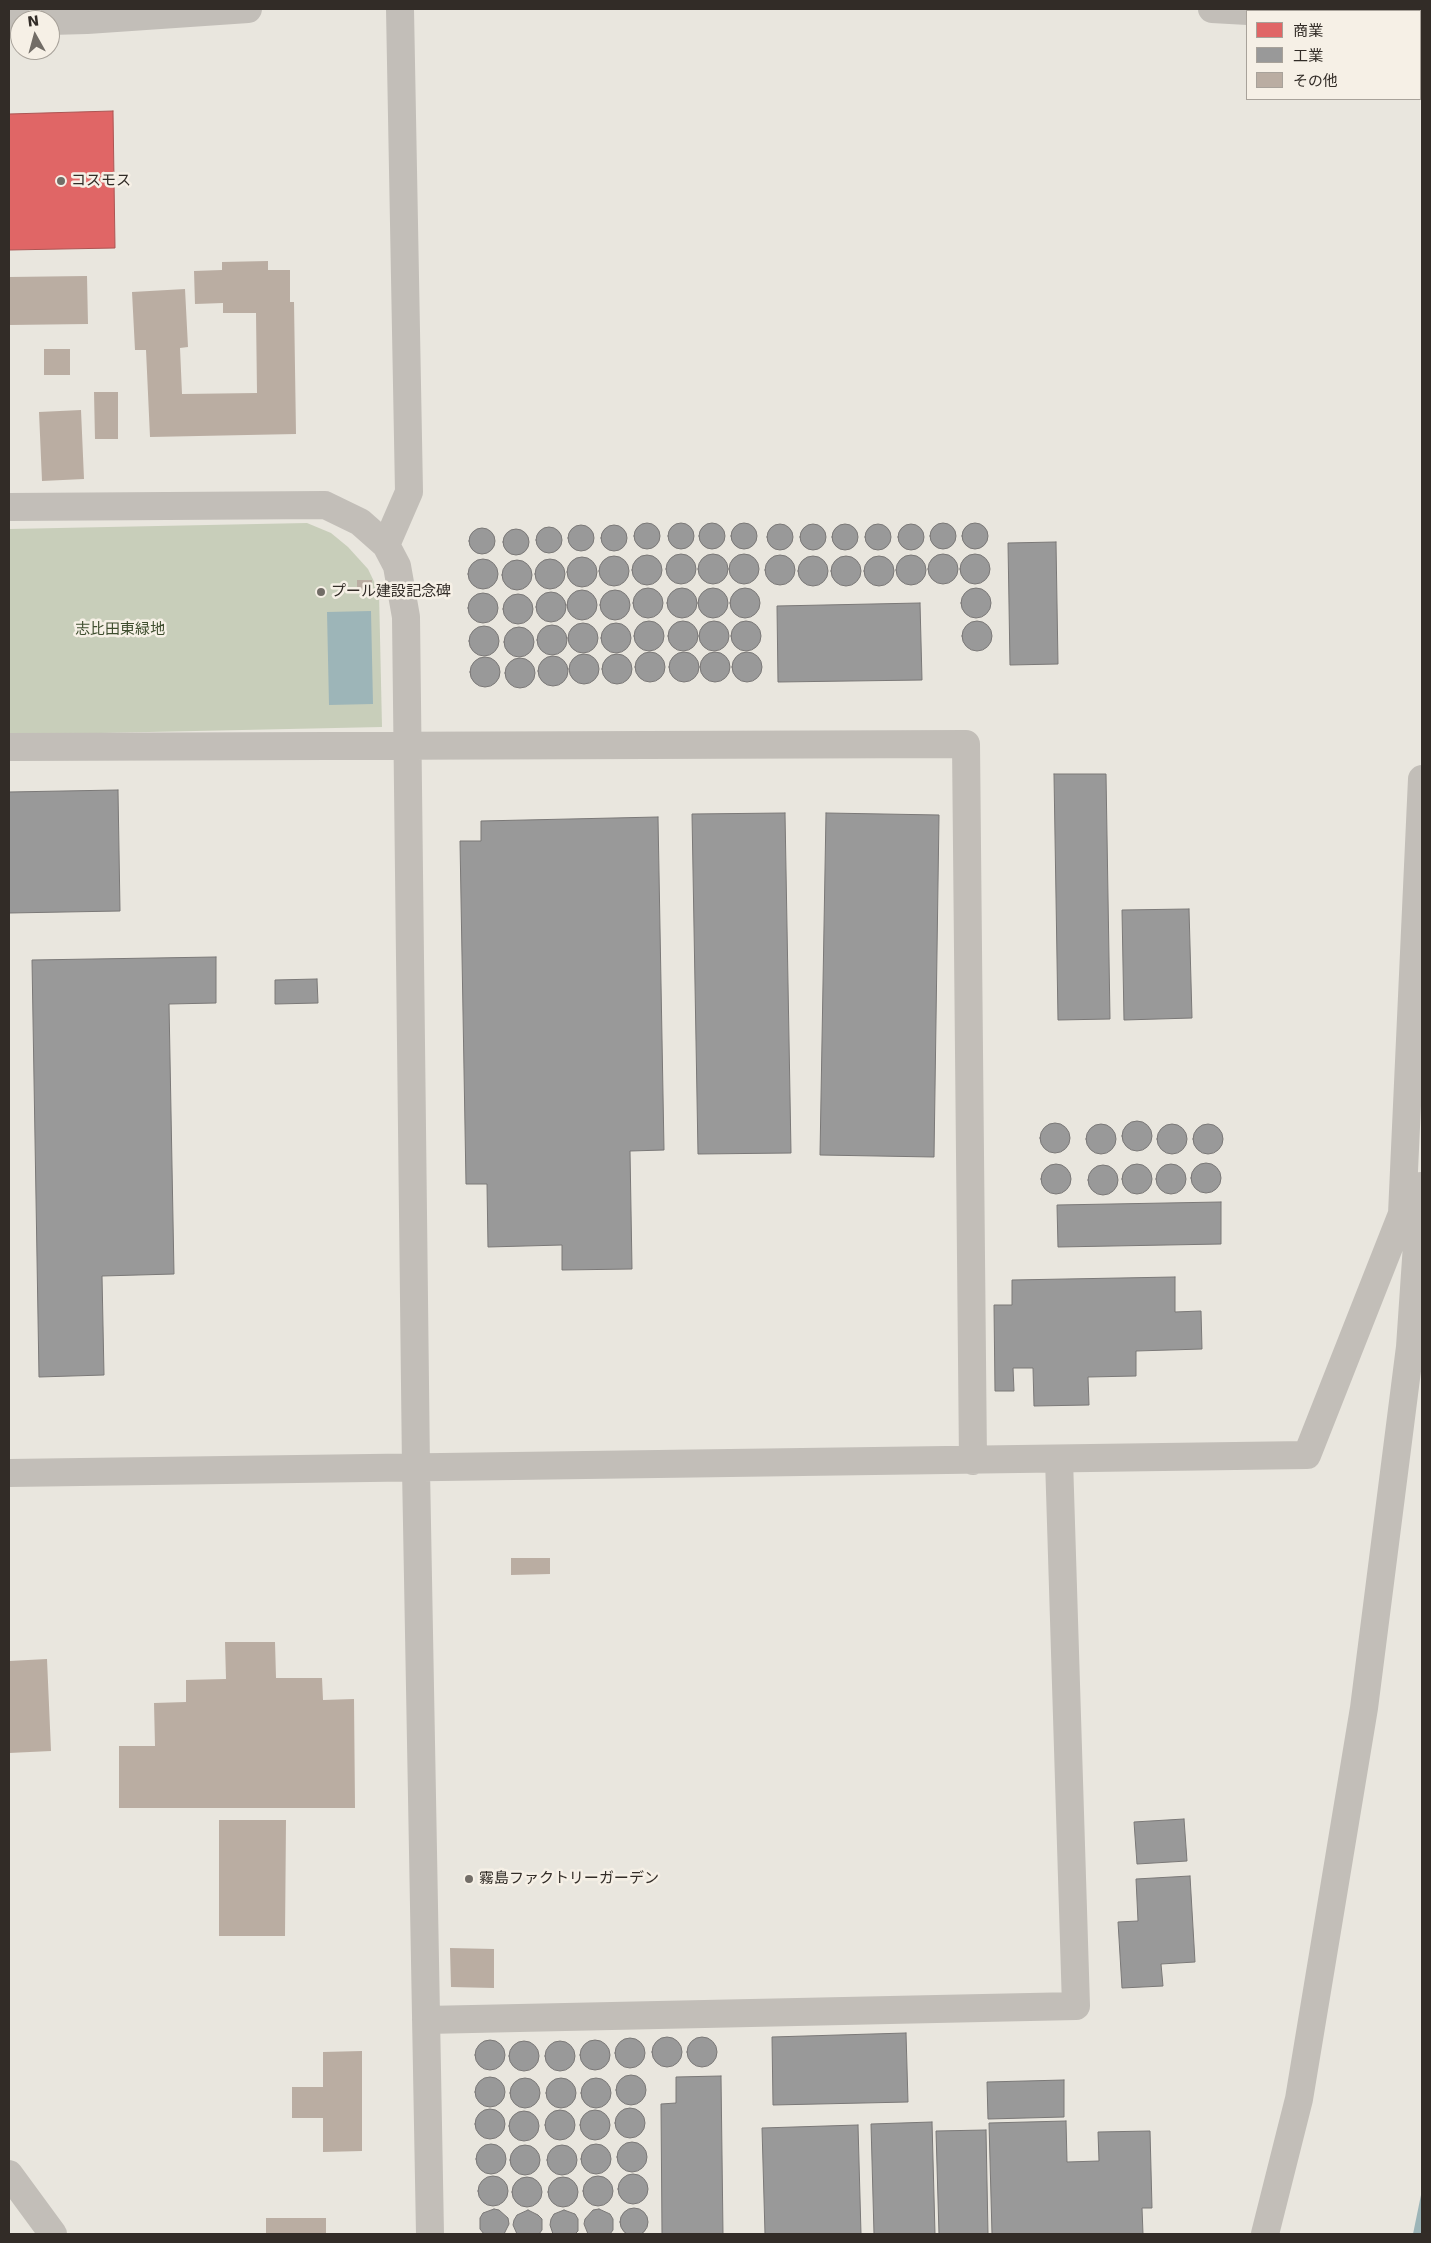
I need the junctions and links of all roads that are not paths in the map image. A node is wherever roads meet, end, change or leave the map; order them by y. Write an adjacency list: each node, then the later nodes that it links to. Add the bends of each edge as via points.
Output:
1 (248, 9): 5 (street)
2 (400, 9): 8 (street, via 409,492)
3 (1212, 9): 4 (street)
4 (1246, 11)
5 (87, 14): 6 (street)
6 (60, 18)
7 (9, 506): 8 (street, via 325,505 360,522)
8 (386, 545): 9 (street, via 396,566 406,617)
9 (408, 744): 10 (street); 14 (street, via 966,744); 15 (street)
10 (9, 747)
11 (1422, 779): 13 (street, via 1402,1214 1307,1455)
12 (1422, 1168): 21 (street, via 1410,1347 1364,1708 1299,2098)
13 (1059, 1459): 14 (street); 17 (street, via 1076,2006)
14 (973, 1461): 15 (street)
15 (416, 1469): 16 (street); 17 (street)
16 (9, 1474)
17 (426, 2020): 20 (street)
18 (9, 2174): 19 (street)
19 (53, 2234)
20 (430, 2234)
21 (1265, 2234)

